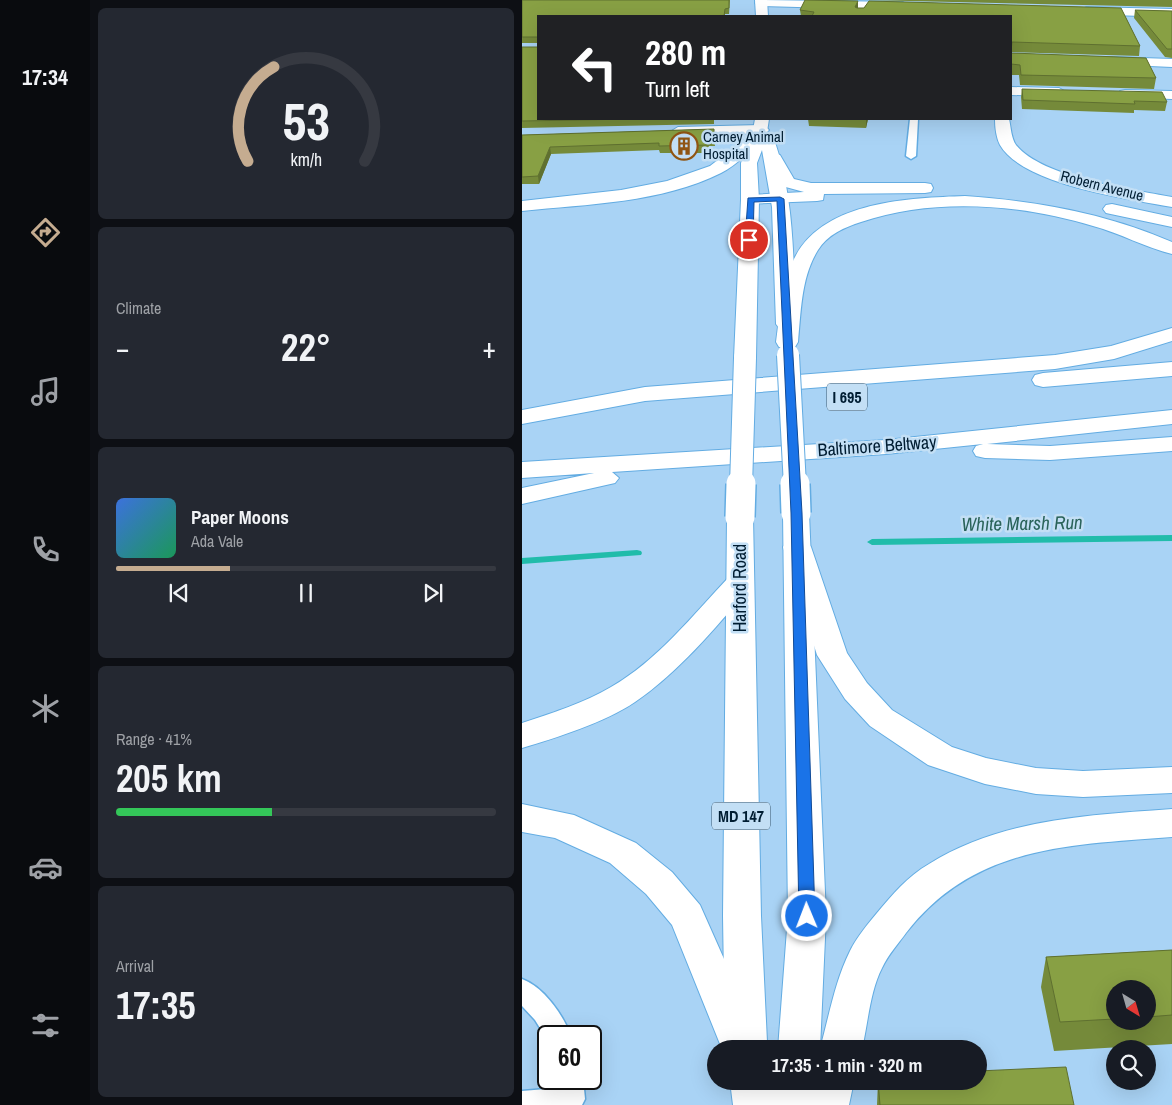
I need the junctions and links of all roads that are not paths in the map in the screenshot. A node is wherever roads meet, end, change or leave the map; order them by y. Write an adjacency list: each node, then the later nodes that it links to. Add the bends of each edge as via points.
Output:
1 (761, 1): 4 (main road); 7 (main road)
2 (1097, 5): 5 (main road); 6 (main road)
3 (918, 6): 4 (main road)
4 (862, 7)
5 (1069, 10)
6 (1172, 13)
7 (762, 15)
8 (1096, 60): 9 (main road)
9 (1172, 63)
10 (1012, 91): 11 (main road)
11 (1069, 92)
12 (1106, 94): 13 (main road)
13 (1172, 95)
14 (914, 120): 18 (lane)
15 (1002, 120): 23 (main road, Robern Avenue, via 1007,144 1014,153 1032,164 1081,184)
16 (761, 128): 17 (main road); 19 (main road); 22 (main road, Harford Road / MD 147, via 749,163); 24 (main road, via 719,167 677,183 647,190)
17 (664, 132)
18 (911, 156)
19 (774, 158): 20 (main road, via 788,182 810,188); 21 (main road)
20 (958, 189): 21 (main road); 25 (main road, via 1040,196)
21 (780, 199): 22 (main road); 28 (main road)
22 (750, 200): 38 (main road, Harford Road / MD 147, bridge)
23 (1172, 202)
24 (522, 206)
25 (1172, 222)
26 (1172, 249): 28 (main road, via 1112,225 1037,209 955,202 885,208 839,224 818,238 805,254 798,274)
27 (1172, 334): 31 (main road, via 1114,352 1055,362 645,394)
28 (787, 349): 37 (main road, bridge)
29 (1172, 369): 31 (main road, I 695, via 864,396)
30 (1172, 417): 33 (main road, Baltimore Beltway)
31 (522, 419)
32 (1172, 444): 33 (main road, via 1050,453)
33 (886, 447): 34 (main road, Baltimore Beltway)
34 (708, 457): 35 (main road, Baltimore Beltway); 36 (main road)
35 (522, 470)
36 (522, 496)
37 (797, 547): 40 (main road, via 832,655 856,691 881,718 940,756 985,771 1036,781 1083,784); 47 (main road, via 807,916)
38 (739, 583): 39 (main road, via 689,638 623,695 576,717); 46 (main road, Harford Road / MD 147)
39 (522, 736)
40 (1172, 780)
41 (522, 818): 45 (main road, via 561,825 622,852 660,883 687,916)
42 (1172, 824): 48 (main road, via 1072,831 1019,840 952,868 916,892 891,921 862,967)
43 (522, 990): 44 (lane)
44 (552, 1025)
45 (740, 1040)
46 (744, 1040)
47 (800, 1040)
48 (843, 1040)
49 (571, 1090): 53 (lane, via 572,1099)
50 (752, 1090): 54 (main road)
51 (796, 1090): 55 (main road)
52 (831, 1090): 56 (main road)
53 (522, 1103)
54 (755, 1105)
55 (795, 1105)
56 (827, 1105)

